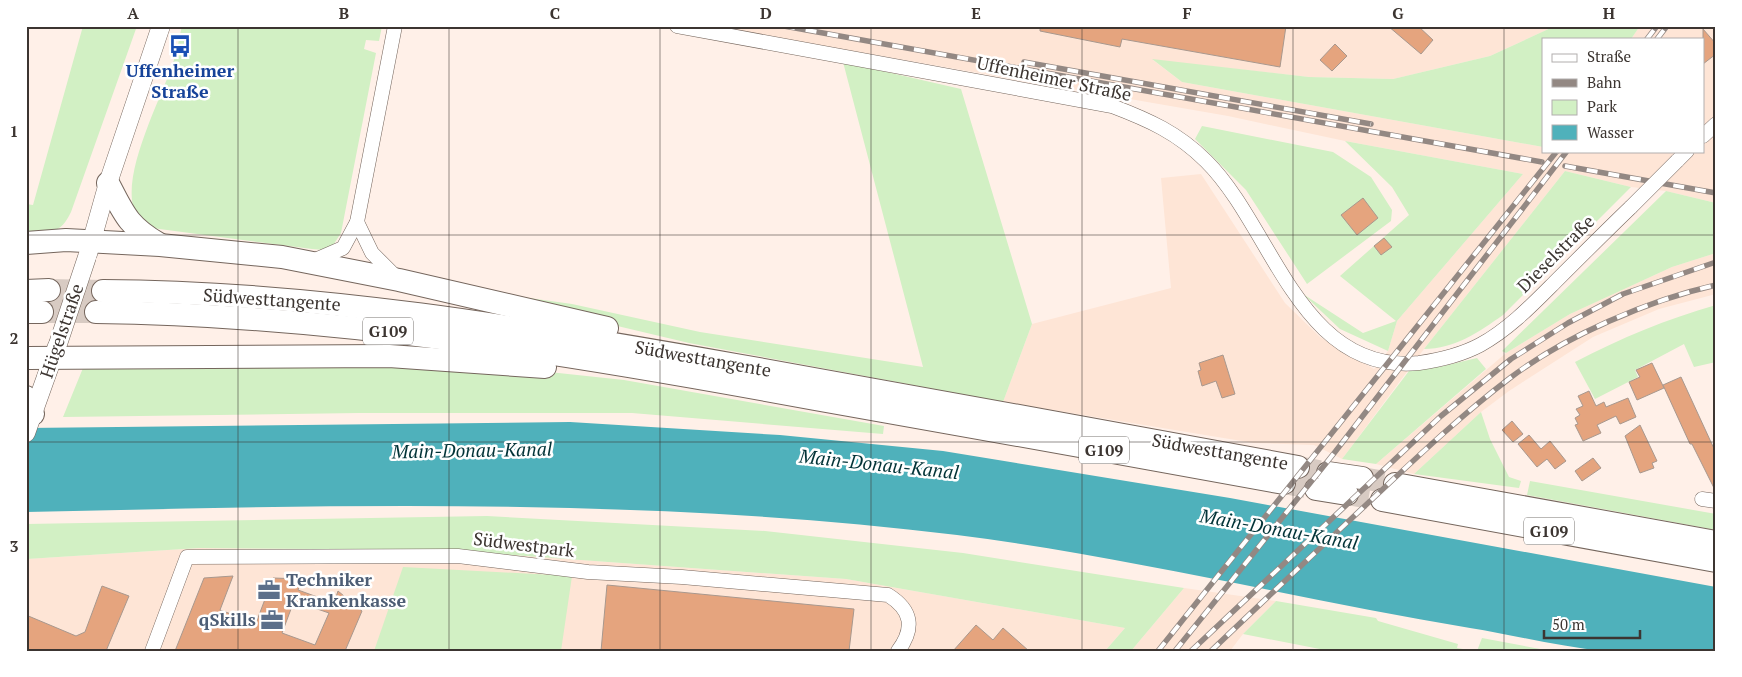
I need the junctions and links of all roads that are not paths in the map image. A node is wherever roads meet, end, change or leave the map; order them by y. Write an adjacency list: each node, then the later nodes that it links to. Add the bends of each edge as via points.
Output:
1 (161, 26): 7 (street, Hügelstraße)
2 (395, 26): 8 (street)
3 (677, 26): 19 (street, Uffenheimer Straße, via 1112,106 1153,121 1189,146 1227,185 1245,210 1290,290 1316,322 1348,348 1370,358 1406,364)
4 (1716, 124): 5 (street)
5 (1704, 135)
6 (1682, 156): 19 (street, Dieselstraße, bridge, via 1519,318 1480,345)
7 (108, 183): 10 (highway, via 134,228); 11 (street, Hügelstraße)
8 (357, 222): 12 (street, via 344,248); 13 (street, via 372,253)
9 (26, 243): 11 (highway)
10 (160, 245): 11 (highway); 12 (highway)
11 (90, 249): 17 (street, Hügelstraße, bridge)
12 (309, 262): 13 (highway)
13 (400, 280): 16 (highway, via 612,330)
14 (49, 290): 15 (highway)
15 (26, 291)
16 (656, 350): 20 (highway, Südwesttangente / G109, via 465,320 323,303 228,295 99,302 462,341); 20 (highway, Südwesttangente / G109, via 1291,475)
17 (56, 351): 18 (highway); 20 (highway, via 389,356); 21 (street, Hügelstraße)
18 (26, 358)
19 (1435, 361)
20 (677, 374)
21 (31, 410)
22 (1322, 481): 23 (highway)
23 (1355, 486)
24 (1716, 542): 25 (highway, G109, via 1389,492)
25 (1716, 561)
26 (152, 651): 27 (street, Südwestpark, via 187,557 458,556 588,572 888,595 898,601 910,625)
27 (898, 651)

